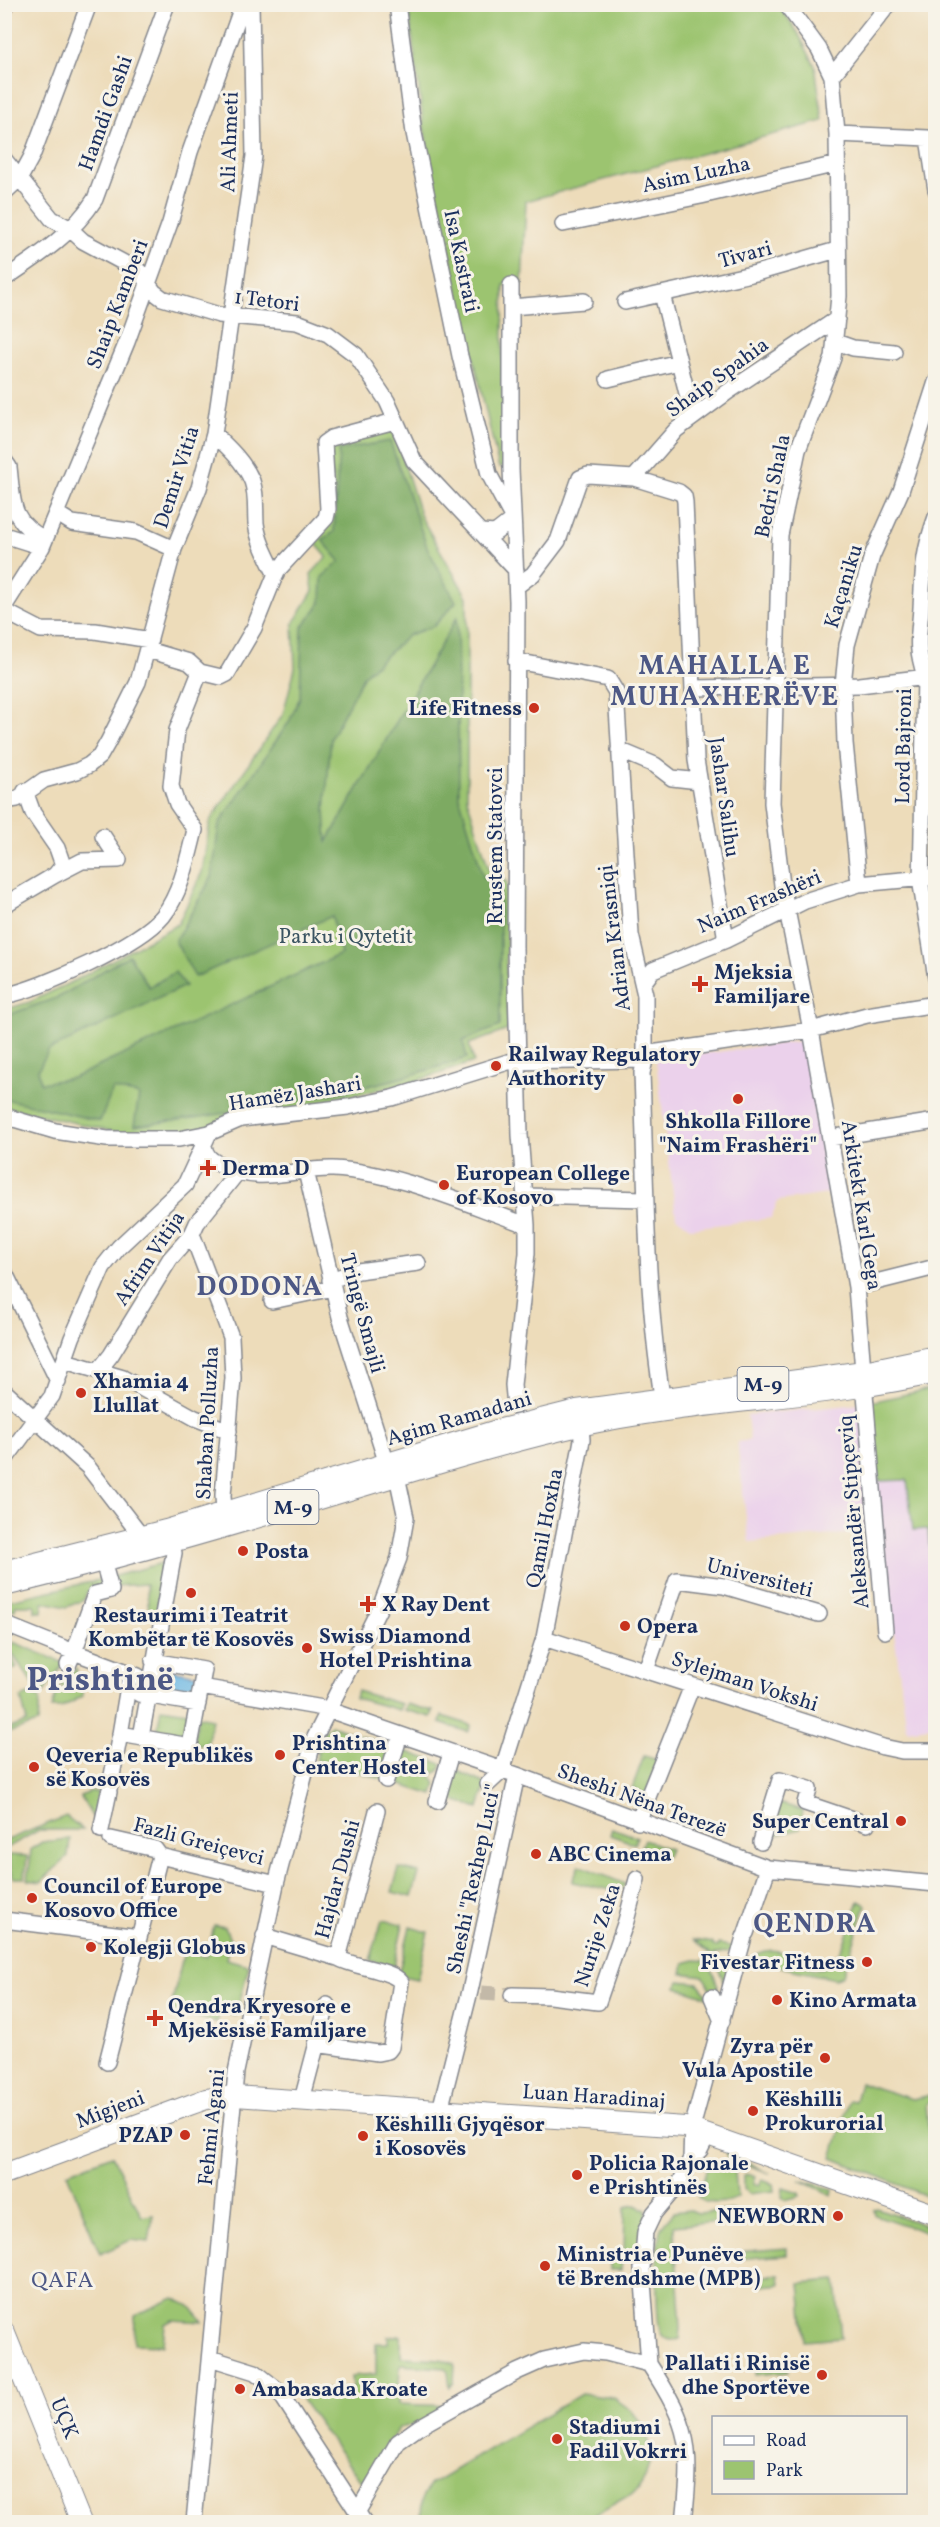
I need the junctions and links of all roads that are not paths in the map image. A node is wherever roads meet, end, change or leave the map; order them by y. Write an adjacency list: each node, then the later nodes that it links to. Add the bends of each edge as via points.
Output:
1 (6, 4): 9 (street)
2 (89, 4): 15 (street, via 32,156)
3 (167, 4): 19 (street, Hamdi Gashi, via 95,199)
4 (243, 4): 22 (street, Shaip Kamberi, via 190,152)
5 (251, 4): 28 (street, Ali Ahmeti, via 254,156)
6 (397, 4): 42 (street, Isa Kastrati, via 414,133 460,356 489,474)
7 (786, 4): 10 (street, via 819,48)
8 (889, 4): 10 (street)
9 (4, 9)
10 (832, 75): 11 (street, Bedri Shala)
11 (837, 134): 12 (street, via 928,138); 14 (street, Bedri Shala)
12 (933, 149): 16 (street)
13 (4, 159): 15 (street, 1 Tetori)
14 (837, 164): 18 (street, Asim Luzha); 20 (street, Bedri Shala)
15 (20, 178): 17 (street); 19 (street, 1 Tetori, via 52,219)
16 (936, 190)
17 (4, 192)
18 (563, 224)
19 (69, 228): 21 (street, Hamdi Gashi); 22 (street, 1 Tetori, via 83,241 139,271)
20 (837, 250): 24 (street, Tivari); 29 (street, Bedri Shala)
21 (4, 279)
22 (150, 285): 28 (street, 1 Tetori, via 162,298 219,315); 40 (street, Shaip Kamberi)
23 (511, 285): 27 (street, Rrustem Statovci)
24 (662, 294): 26 (street, Tivari); 32 (street)
25 (584, 301): 27 (street)
26 (625, 302)
27 (511, 308): 42 (street, Rrustem Statovci)
28 (232, 315): 36 (street, 1 Tetori, via 297,322 328,334 356,355 369,371); 37 (street, Demir Vitia)
29 (837, 319): 30 (street, Bedri Shala); 35 (street, Shaip Spahia)
30 (836, 342): 31 (street); 56 (street, Bedri Shala, via 798,450 784,508)
31 (894, 352)
32 (679, 362): 33 (street); 35 (street)
33 (608, 379)
34 (936, 382): 55 (street, Kaçaniku, via 901,491 860,593 847,645)
35 (693, 417): 39 (street, Shaip Spahia, via 676,430)
36 (395, 421): 43 (street, 1 Tetori, via 414,461); 47 (street, via 324,443 328,514)
37 (214, 434): 46 (street, Demir Vitia, via 189,518); 47 (street, via 244,466 251,481 256,497 256,524)
38 (4, 460): 45 (street, via 9,467 17,516)
39 (634, 478): 48 (street, via 580,478 558,541 533,574); 57 (street, Jashar Salihu, via 684,496)
40 (56, 513): 45 (street, Shaip Kamberi); 46 (street, via 72,523 136,532)
41 (936, 517): 54 (street, Lord Bajroni, via 922,562 917,626 918,653)
42 (513, 519): 43 (street, via 495,533); 48 (street, Rrustem Statovci)
43 (481, 532): 48 (street, 1 Tetori)
44 (4, 535): 45 (street)
45 (44, 543): 49 (street, Shaip Kamberi)
46 (174, 549): 51 (street, Demir Vitia)
47 (276, 575): 53 (street, via 254,628 227,674 221,677)
48 (516, 578): 52 (street, Rrustem Statovci)
49 (4, 607)
50 (4, 611): 51 (street, via 40,630 95,631)
51 (149, 645): 53 (street, via 189,662); 60 (street, Demir Vitia, via 138,682 100,756 77,771 53,777)
52 (516, 661): 58 (street, Adrian Krasniqi, via 608,679 616,692); 75 (street, Rrustem Statovci, via 515,948)
53 (200, 672): 71 (street, via 177,730 171,786 177,804 195,830 177,887 163,916 125,946 40,985)
54 (930, 676): 55 (street); 64 (street, Lord Bajroni)
55 (843, 685): 56 (street); 65 (street, Kaçaniku)
56 (774, 686): 57 (street); 67 (street, Bedri Shala, via 772,803)
57 (694, 688): 59 (street, Jashar Salihu)
58 (619, 750): 59 (street, via 655,765 672,778); 70 (street, Adrian Krasniqi, via 631,935)
59 (699, 781): 68 (street, Jashar Salihu)
60 (25, 791): 61 (street, Demir Vitia, via 17,799); 63 (street, via 33,813 63,860)
61 (4, 801)
62 (103, 836): 63 (street, via 119,860 82,861)
63 (55, 875): 66 (street)
64 (929, 878): 65 (street, Naim Frashëri); 69 (street, Lord Bajroni, via 928,941)
65 (860, 884): 67 (street, Naim Frashëri)
66 (4, 905)
67 (787, 910): 68 (street, Naim Frashëri); 73 (street, Arkitekt Karl Gega)
68 (726, 940): 70 (street, Naim Frashëri, via 653,970)
69 (936, 978)
70 (644, 982): 74 (street, Adrian Krasniqi)
71 (4, 996)
72 (936, 1004): 73 (street, Hamëz Jashari, via 867,1015)
73 (811, 1030): 74 (street, Hamëz Jashari); 78 (street, Arkitekt Karl Gega)
74 (645, 1057): 75 (street, Hamëz Jashari, via 629,1062); 83 (street, Adrian Krasniqi)
75 (519, 1060): 79 (street, Hamëz Jashari, via 392,1098 241,1119); 82 (street, Rrustem Statovci)
76 (4, 1116): 79 (street, Hamëz Jashari, via 54,1131 107,1139)
77 (936, 1121): 78 (street)
78 (830, 1138): 90 (street, Arkitekt Karl Gega)
79 (206, 1139): 81 (street, via 206,1155); 93 (street, via 185,1185 103,1267)
80 (306, 1171): 81 (street, via 251,1176); 84 (street, via 331,1169 380,1175); 89 (street, Tringë Smajli)
81 (237, 1173): 85 (street, Afrim Vitija)
82 (525, 1196): 83 (street); 84 (street, Rrustem Statovci)
83 (645, 1199): 99 (street, Adrian Krasniqi)
84 (527, 1225): 100 (street, Rrustem Statovci, via 513,1385)
85 (192, 1234): 94 (street, Afrim Vitija, via 170,1259); 103 (street, Shaban Polluzha, via 231,1337)
86 (418, 1263): 89 (street, via 358,1272)
87 (936, 1267): 90 (street)
88 (4, 1271): 97 (street)
89 (332, 1284): 91 (street); 105 (street, Tringë Smajli)
90 (856, 1287): 96 (street, Arkitekt Karl Gega)
91 (272, 1301)
92 (936, 1356): 96 (main road, Agim Ramadani / M-9)
93 (65, 1361): 94 (street); 97 (street)
94 (99, 1370): 103 (street, via 123,1378 216,1429)
95 (936, 1373): 96 (main road, Agim Ramadani / M-9)
96 (865, 1380): 99 (main road, Agim Ramadani / M-9); 102 (main road, Agim Ramadani / M-9); 114 (street, Aleksandër Stipçeviq)
97 (58, 1382): 101 (street)
98 (4, 1391): 101 (street)
99 (662, 1396): 100 (main road, Agim Ramadani / M-9)
100 (517, 1415): 105 (main road, Agim Ramadani / M-9)
101 (36, 1421): 104 (street); 107 (street, via 88,1467)
102 (581, 1426): 105 (main road, Agim Ramadani / M-9); 115 (street, Qamil Hoxha, via 583,1435)
103 (229, 1431): 106 (street, Shaban Polluzha)
104 (4, 1461)
105 (392, 1470): 106 (main road, Agim Ramadani / M-9); 111 (main road, Agim Ramadani / M-9, via 162,1545); 126 (street, Tringë Smajli, via 406,1518 399,1558 381,1605)
106 (224, 1513): 107 (main road, Agim Ramadani / M-9)
107 (142, 1537): 109 (main road, Agim Ramadani / M-9)
108 (174, 1553): 117 (street)
109 (4, 1571)
110 (106, 1572): 116 (street, via 111,1590 95,1594)
111 (4, 1586)
112 (819, 1614): 118 (street, Universiteti, via 724,1586 677,1580)
113 (4, 1624): 116 (street)
114 (885, 1631)
115 (544, 1638): 118 (street, Sylejman Vokshi); 132 (street, Qamil Hoxha, via 509,1752)
116 (71, 1659): 119 (street)
117 (153, 1661): 120 (street); 122 (street, via 204,1670)
118 (646, 1670): 121 (street, Sylejman Vokshi)
119 (130, 1675): 120 (street); 123 (street)
120 (151, 1678): 124 (street)
121 (692, 1686): 130 (street, Sylejman Vokshi, via 883,1747); 137 (street)
122 (201, 1687): 125 (street); 126 (street, Sheshi Nëna Terezë)
123 (127, 1692): 124 (street); 128 (street, via 120,1734)
124 (148, 1695): 125 (street); 128 (street)
125 (198, 1704): 128 (street, via 190,1746)
126 (329, 1710): 127 (street, Sheshi Nëna Terezë); 143 (street, Fehmi Agani, via 314,1739)
127 (400, 1735): 131 (street, Sheshi Nëna Terezë); 133 (street)
128 (141, 1737)
129 (119, 1739): 140 (street, Fazli Greiçevci, via 106,1834 154,1849)
130 (936, 1751)
131 (451, 1753): 132 (street, Sheshi Nëna Terezë); 135 (street)
132 (510, 1773): 134 (street); 137 (street, Sheshi Nëna Terezë); 155 (street, Sheshi "Rexhep Luci", via 476,1992)
133 (386, 1780)
134 (488, 1784)
135 (437, 1801)
136 (377, 1811): 148 (street, Hajdar Dushi)
137 (641, 1815): 141 (street, Sheshi Nëna Terezë)
138 (867, 1824): 139 (street, via 805,1803 809,1789 780,1780)
139 (761, 1842)
140 (160, 1856): 143 (street, Fazli Greiçevci); 147 (street)
141 (768, 1868): 144 (street, Sheshi Nëna Terezë); 156 (street, via 720,1995 722,2021)
142 (637, 1879): 149 (street, Nurije Zeka, via 600,2000 595,2003)
143 (276, 1884): 146 (street, Fehmi Agani)
144 (936, 1884)
145 (4, 1920): 147 (street)
146 (264, 1936): 148 (street, Hajdar Dushi); 153 (street, Fehmi Agani, via 243,2035)
147 (138, 1937): 152 (street)
148 (338, 1958): 151 (street, Hajdar Dushi, via 393,1975 401,1982 391,2047 378,2053)
149 (512, 1995)
150 (327, 2005): 151 (street)
151 (316, 2044): 154 (street)
152 (107, 2062)
153 (235, 2096): 154 (main road, Luan Haradinaj); 157 (main road, Migjeni, via 191,2104); 160 (street, Fehmi Agani)
154 (302, 2100): 155 (main road, Luan Haradinaj)
155 (440, 2110): 156 (main road, Luan Haradinaj)
156 (700, 2131): 158 (main road, Luan Haradinaj); 161 (street, via 700,2150 654,2213 643,2243)
157 (4, 2174)
158 (936, 2216)
159 (4, 2331): 163 (main road, UÇK)
160 (210, 2358): 162 (street, via 255,2372 278,2390); 164 (street, Fehmi Agani)
161 (649, 2364): 162 (street, via 585,2351 544,2360 517,2372 398,2442); 165 (street, via 674,2401 684,2427 688,2461)
162 (361, 2517)
163 (81, 2523)
164 (194, 2523)
165 (684, 2523)

